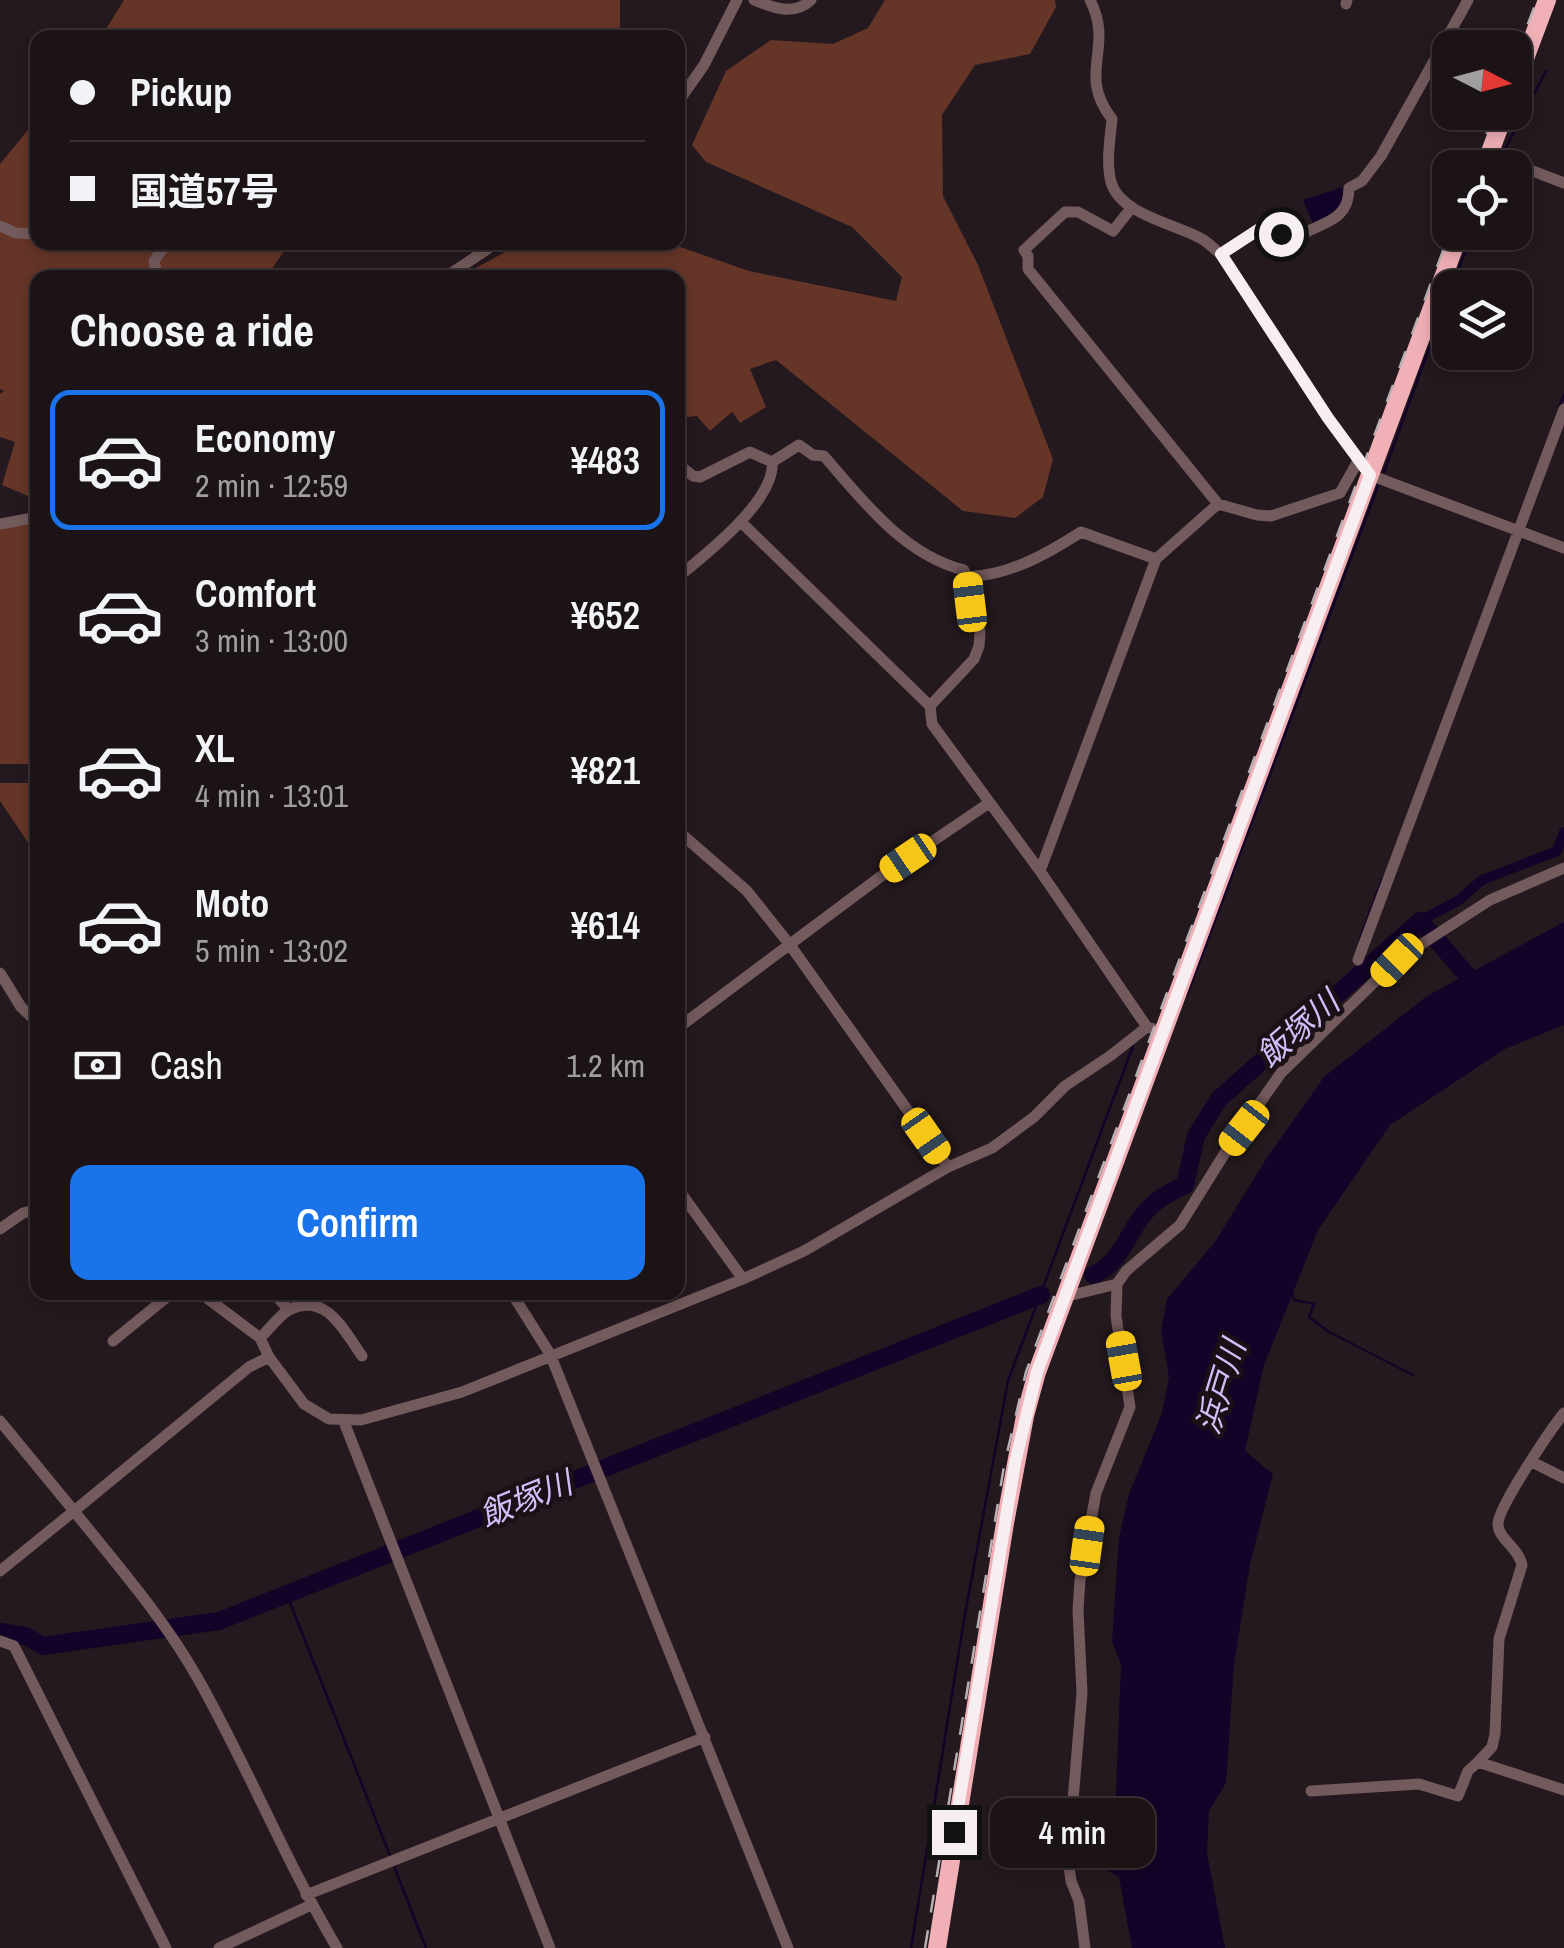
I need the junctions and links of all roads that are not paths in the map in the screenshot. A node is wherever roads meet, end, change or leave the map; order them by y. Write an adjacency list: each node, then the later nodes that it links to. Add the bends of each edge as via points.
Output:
1 (737, 0): 8 (street)
2 (754, 0): 3 (street, via 794,10)
3 (811, 0)
4 (1090, 0): 11 (street, via 1101,26 1095,88 1112,119 1111,181)
5 (1468, 0): 16 (street, via 1381,156 1349,188 1344,214 1295,238 1267,224)
6 (1547, 0): 7 (highway)
7 (1532, 40)
8 (685, 92)
9 (1532, 174): 10 (street)
10 (1564, 184)
11 (1132, 208): 16 (street); 22 (street, via 1113,231 1065,212 1024,250 1028,268)
12 (0, 226): 13 (street)
13 (30, 233)
14 (486, 250): 17 (street)
15 (1453, 250): 20 (highway)
16 (1221, 254): 20 (street)
17 (456, 270)
18 (1564, 408): 26 (street)
19 (772, 462): 21 (street, via 750,452 700,477); 24 (street, via 773,472); 30 (street, via 799,445 824,456 908,544)
20 (1364, 468): 22 (street, via 1340,493 1283,513 1257,515); 26 (street); 41 (highway)
21 (685, 470)
22 (1218, 504): 28 (street)
23 (30, 518): 25 (street)
24 (741, 522): 29 (street); 31 (street)
25 (0, 524)
26 (1519, 530): 27 (street); 37 (street)
27 (1564, 548)
28 (1156, 559): 30 (street, via 1082,532 1022,566); 35 (street)
29 (685, 571)
30 (967, 577): 31 (street, via 980,646)
31 (930, 706): 32 (street, via 932,724)
32 (989, 803): 35 (street); 36 (street)
33 (685, 837): 36 (street, via 746,891)
34 (1564, 868): 47 (street, via 1490,900 1397,960 1282,1074 1180,1225)
35 (1040, 871): 41 (street)
36 (790, 945): 40 (street); 42 (street)
37 (1358, 960)
38 (0, 973): 39 (street)
39 (30, 1015)
40 (685, 1023)
41 (1155, 1029): 42 (street, via 1065,1086 992,1148); 48 (highway)
42 (948, 1167): 46 (street)
43 (685, 1199): 46 (street)
44 (30, 1212): 45 (street)
45 (0, 1228)
46 (743, 1279): 56 (street)
47 (1117, 1284): 48 (street); 79 (street, via 1130,1406 1096,1493 1078,1610 1082,1693 1068,1860)
48 (1064, 1297): 78 (highway, via 1015,1463)
49 (164, 1300): 55 (street)
50 (209, 1300): 54 (street)
51 (280, 1300): 53 (street)
52 (516, 1300): 56 (street)
53 (289, 1310): 54 (street); 57 (street, via 326,1308)
54 (260, 1338): 58 (street)
55 (113, 1340)
56 (550, 1354): 61 (street, via 462,1392); 67 (street)
57 (362, 1356)
58 (269, 1357): 61 (street, via 312,1412); 64 (street)
59 (1564, 1413): 62 (street)
60 (0, 1421): 64 (street)
61 (344, 1422): 71 (street)
62 (1532, 1462): 63 (street); 68 (street, via 1498,1523 1522,1564 1499,1639 1496,1734)
63 (1564, 1478)
64 (74, 1511): 65 (street); 72 (street, via 160,1618 197,1677)
65 (0, 1571)
66 (0, 1641): 73 (street, via 14,1646)
67 (705, 1737): 71 (street); 77 (street)
68 (1478, 1762): 69 (street, via 1458,1796 1420,1784); 70 (street)
69 (1311, 1790)
70 (1564, 1790)
71 (499, 1819): 72 (street); 76 (street)
72 (309, 1900): 74 (street); 75 (street)
73 (166, 1948)
74 (219, 1948)
75 (337, 1948)
76 (550, 1948)
77 (788, 1948)
78 (938, 1948)
79 (1085, 1948)

